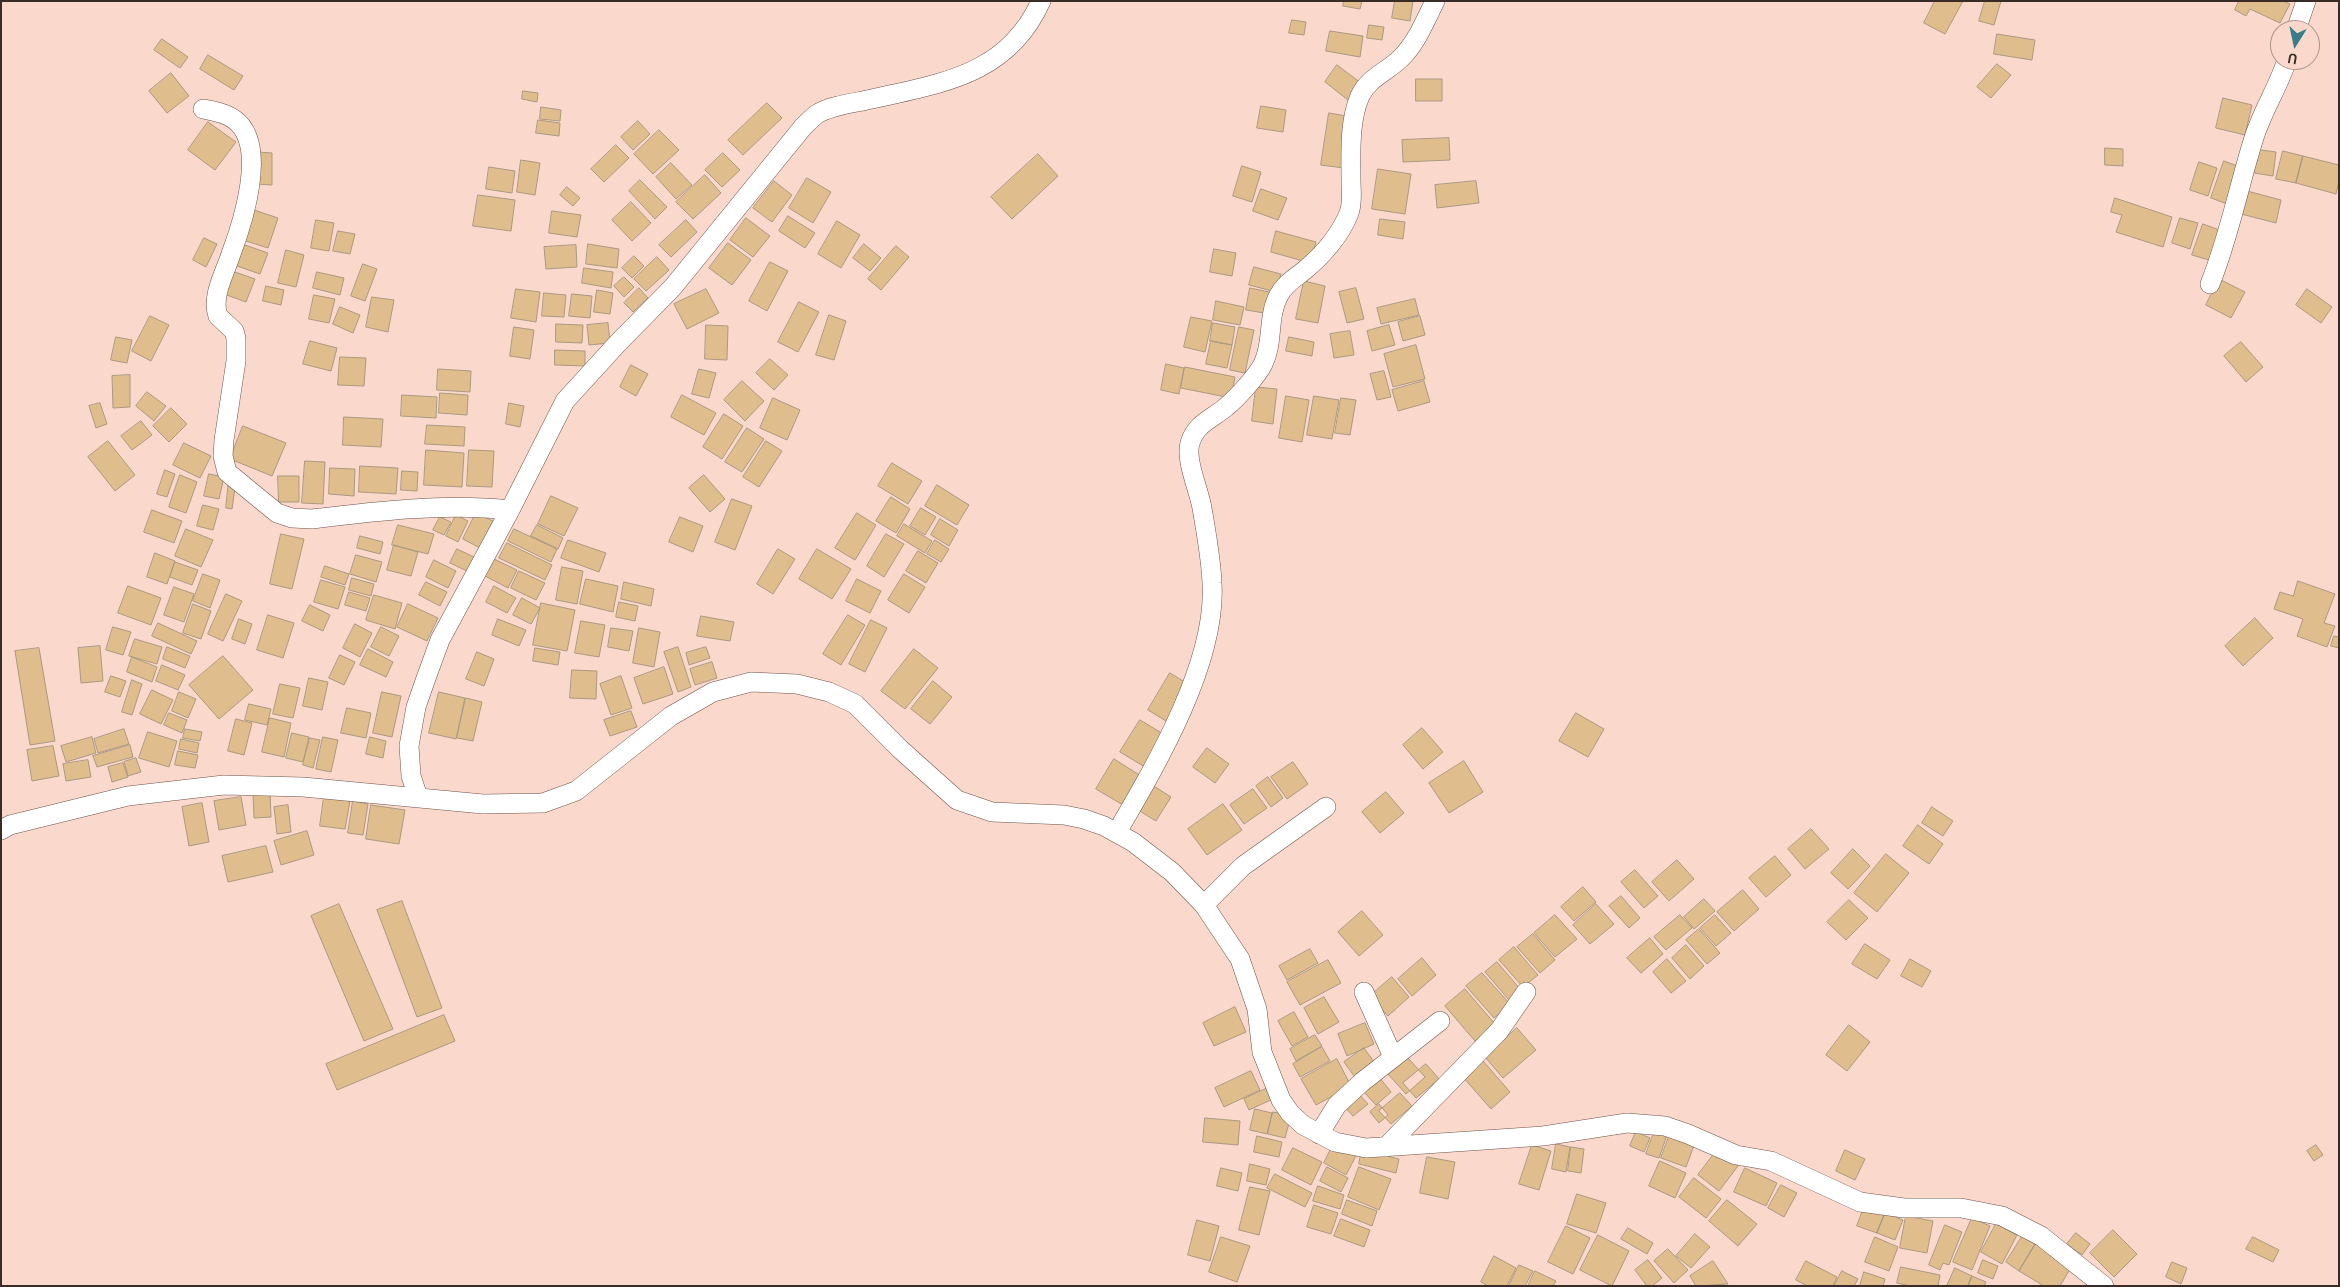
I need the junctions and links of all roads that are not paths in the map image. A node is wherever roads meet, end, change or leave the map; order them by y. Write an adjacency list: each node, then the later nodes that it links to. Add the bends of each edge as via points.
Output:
1 (1041, 1): 8 (street, via 1024,30 1002,55 976,71 840,106 817,114 803,127 673,287 565,401)
2 (1435, 1): 12 (street, via 1416,39 1400,60 1368,82 1359,98 1354,118 1351,204 1341,229 1319,258 1279,294 1272,312 1263,364 1226,407 1202,423 1193,434 1189,446 1202,506 1212,583 1209,635 1184,704 1155,767)
3 (2306, 1): 4 (street)
4 (2299, 20)
5 (2283, 70): 7 (street, via 2253,139 2232,222)
6 (203, 109): 8 (street, via 223,113 236,120 251,155 252,176 243,218 216,299 218,316 234,331 236,338 236,361 223,456 228,472 277,513 292,518 457,506)
7 (2210, 284)
8 (510, 510): 9 (street, via 440,640 416,707 409,746 411,776)
9 (418, 797): 11 (street, via 224,785 128,796 10,825); 12 (street, via 482,804 524,804 562,797 592,780 671,716 706,696 751,682 782,682 829,692 855,704 957,800 992,812 1077,818)
10 (1326, 807): 13 (street, via 1243,866)
11 (1, 830)
12 (1116, 832): 13 (street, via 1172,872)
13 (1204, 905): 18 (street, via 1242,967 1257,1009 1262,1052 1274,1086 1290,1113)
14 (1364, 992): 17 (street)
15 (1526, 992): 19 (street, via 1499,1031)
16 (1440, 1020): 17 (street)
17 (1393, 1057): 18 (street, via 1337,1105)
18 (1319, 1134): 19 (street, via 1350,1146)
19 (1386, 1147): 20 (street, via 1543,1136 1627,1123 1665,1126 1736,1155 1771,1161 1860,1202 1904,1208 1961,1208 2002,1216 2041,1236)
20 (2104, 1286)

